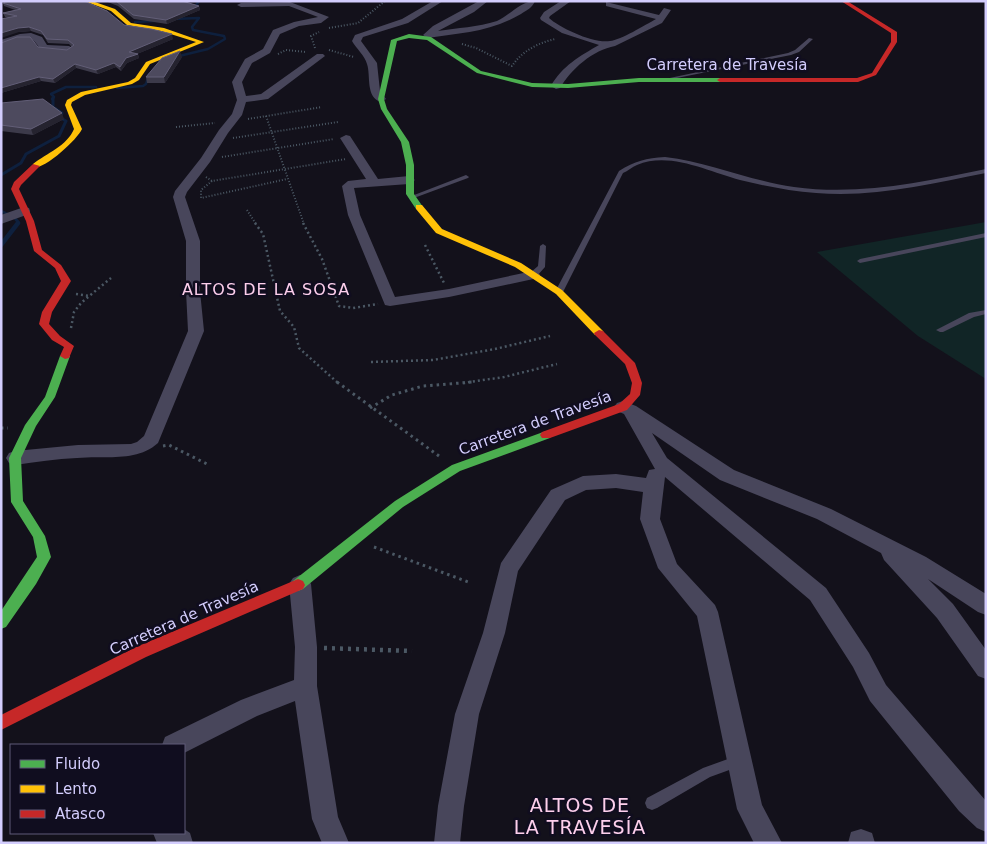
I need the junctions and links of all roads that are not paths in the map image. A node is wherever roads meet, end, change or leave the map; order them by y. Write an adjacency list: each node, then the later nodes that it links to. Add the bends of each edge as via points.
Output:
1 (86, 1): 25 (street, via 113,10 129,24 162,29 201,42 148,63 137,79 130,83 86,92 69,101 78,129 74,138 42,160 17,184)
2 (439, 1): 17 (street, via 405,21 359,35 356,41 372,63 375,91)
3 (484, 1): 9 (street, via 454,17)
4 (531, 1): 9 (street, via 501,22)
5 (567, 1): 12 (street, via 544,18 556,27)
6 (843, 1): 15 (street, Carretera de Travesía, via 894,32 894,42 874,74 858,80)
7 (609, 4): 12 (street, via 664,14 653,24)
8 (241, 5): 18 (street, via 290,4 325,18 276,32 271,44 262,54 248,61 241,72 237,82)
9 (429, 38): 16 (street, Carretera de Travesía, via 479,72 532,85); 17 (street, via 412,36 394,40)
10 (811, 39): 15 (lane, via 790,54)
11 (1, 43): 13 (street, via 12,38 34,37 43,47)
12 (608, 44): 16 (street, via 570,69)
13 (70, 49)
14 (320, 53): 18 (street, via 264,97)
15 (662, 80): 16 (street, Carretera de Travesía)
16 (556, 86)
17 (381, 99): 22 (street, Carretera de Travesía, via 405,142 410,165)
18 (242, 100): 35 (street, via 237,115 179,197 193,241 196,331 152,439 143,447 131,450 78,450)
19 (346, 138): 23 (street)
20 (986, 171): 31 (lane, via 871,190 816,192 740,178 691,162 659,159 640,162 621,172)
21 (466, 177): 24 (lane)
22 (409, 180): 23 (street); 24 (street, Carretera de Travesía)
23 (374, 182): 30 (street, via 348,186 364,242 390,302)
24 (412, 197): 30 (street, Carretera de Travesía, via 439,231 518,265)
25 (19, 213): 26 (street); 35 (street, via 31,222 33,243 40,254 60,266 65,273 66,281 47,312 44,324 56,338 69,346 50,397 31,425)
26 (1, 220)
27 (986, 235): 29 (lane)
28 (543, 246): 30 (lane, via 541,268)
29 (860, 261)
30 (533, 275): 31 (street, Carretera de Travesía)
31 (559, 292): 34 (street, Carretera de Travesía, via 630,363 637,382 635,395)
32 (986, 312): 33 (lane)
33 (940, 330)
34 (626, 408): 36 (street); 38 (street, via 727,475 824,514); 39 (street, Carretera de Travesía, via 456,468 399,504)
35 (15, 458): 41 (street, via 17,502 40,536 44,557)
36 (660, 463): 37 (street); 48 (street, via 818,594 861,660 878,693 968,802)
37 (653, 486): 46 (street, via 650,519 668,568 707,612); 52 (street, via 616,481 584,483 558,495 508,569 494,633 467,714)
38 (884, 546): 40 (street, via 919,563); 42 (street, via 944,612)
39 (300, 584): 43 (street, via 306,648); 44 (street, Carretera de Travesía, via 141,652)
40 (986, 606)
41 (1, 623)
42 (986, 669)
43 (305, 686): 45 (street, via 249,708); 51 (street, via 325,819)
44 (1, 723)
45 (176, 744)
46 (739, 761): 47 (lane, via 707,772); 53 (street, via 750,809)
47 (652, 803)
48 (986, 819)
49 (167, 834): 50 (street)
50 (180, 843)
51 (336, 843)
52 (447, 843)
53 (769, 843)

